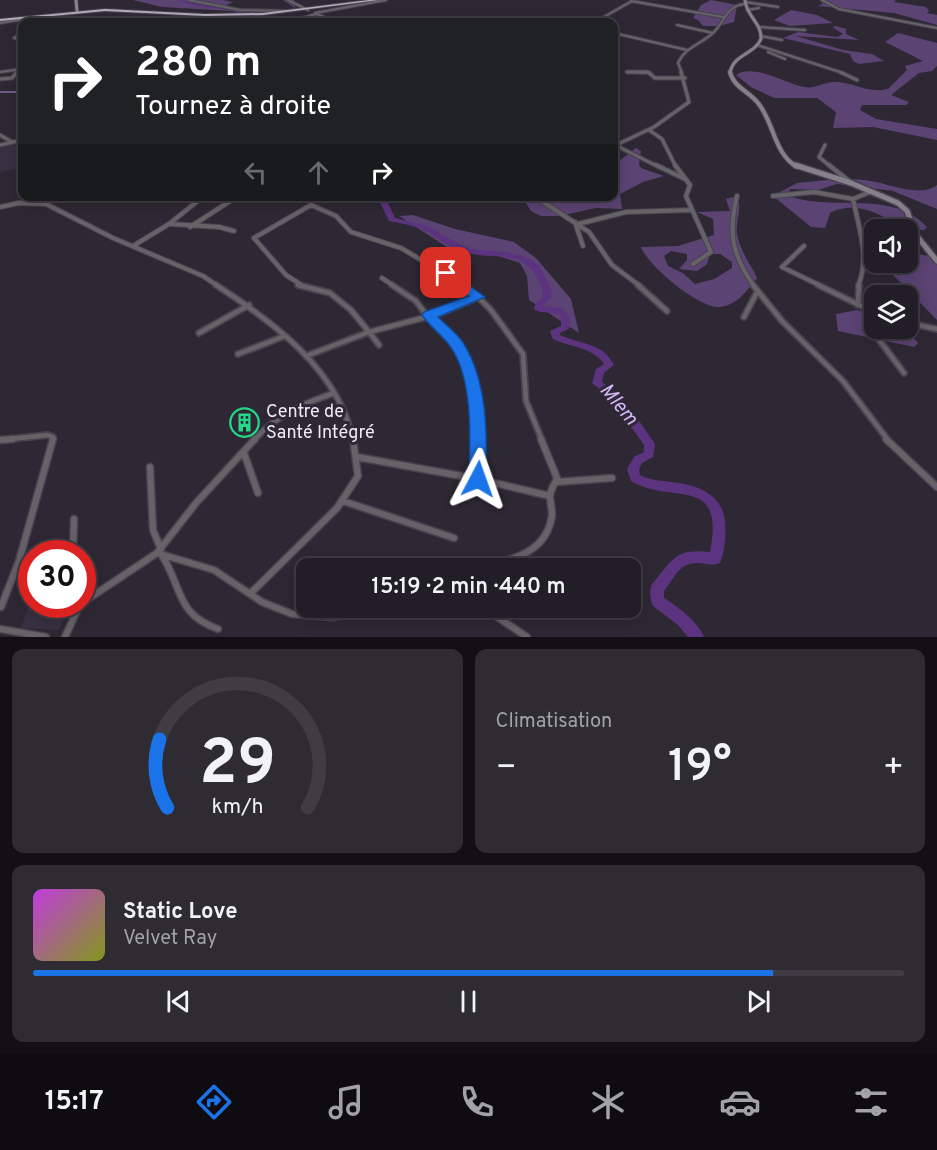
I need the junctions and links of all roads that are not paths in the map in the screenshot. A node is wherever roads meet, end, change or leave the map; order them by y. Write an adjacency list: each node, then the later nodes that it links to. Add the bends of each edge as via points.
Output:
1 (76, 0): 13 (street)
2 (189, 0): 14 (street, via 235,9)
3 (288, 0): 11 (street)
4 (377, 0): 11 (highway)
5 (386, 0): 16 (street)
6 (822, 0): 34 (street, via 844,10)
7 (632, 1): 19 (street); 27 (street)
8 (745, 2): 9 (street); 12 (street); 19 (street)
9 (778, 7)
10 (759, 8): 12 (street)
11 (308, 10): 14 (highway)
12 (747, 10): 33 (street)
13 (77, 11): 15 (highway); 17 (highway); 21 (highway)
14 (288, 12): 17 (highway)
15 (51, 14): 18 (street); 20 (highway)
16 (316, 14): 25 (street); 26 (street)
17 (206, 15): 24 (street)
18 (35, 17): 22 (street); 23 (street)
19 (723, 17): 36 (street)
20 (26, 18)
21 (28, 18)
22 (28, 18)
23 (39, 18)
24 (209, 18)
25 (303, 18)
26 (326, 18)
27 (603, 18)
28 (18, 19): 31 (highway)
29 (18, 19): 31 (highway)
30 (18, 19): 31 (street)
31 (0, 22)
32 (677, 25): 36 (street)
33 (759, 27): 35 (street); 38 (street)
34 (937, 28)
35 (805, 30)
36 (713, 33): 41 (street)
37 (618, 34): 41 (street)
38 (761, 36): 39 (street); 40 (street)
39 (782, 40)
40 (756, 46): 42 (street); 49 (street, via 830,67); 59 (street, via 734,60 730,74 738,87 758,103 783,156 802,169)
41 (687, 50): 47 (street, via 678,63)
42 (785, 59)
43 (18, 70): 44 (street)
44 (0, 72)
45 (627, 72): 47 (street)
46 (18, 73): 48 (street, via 12,78)
47 (685, 78): 50 (street, via 690,101)
48 (0, 79)
49 (857, 80)
50 (649, 130): 54 (street); 58 (street, via 661,138)
51 (0, 135): 53 (street)
52 (18, 141): 53 (street)
53 (12, 142): 55 (street)
54 (618, 144)
55 (0, 145)
56 (825, 145): 59 (street, via 819,157)
57 (618, 148): 58 (street)
58 (686, 179): 71 (street)
59 (851, 183): 60 (street)
60 (873, 192): 63 (street); 79 (street, via 904,207 916,236)
61 (737, 196): 82 (street, via 730,214 730,237 738,262)
62 (773, 196): 63 (street, via 811,192)
63 (853, 199): 85 (street, via 865,258)
64 (47, 201): 69 (street)
65 (198, 201): 73 (street)
66 (230, 201): 74 (street)
67 (542, 201): 72 (street)
68 (30, 203): 69 (street); 70 (street)
69 (46, 204): 76 (street)
70 (0, 207)
71 (691, 210): 72 (street, via 626,212); 80 (street, via 711,252)
72 (577, 223): 77 (street); 87 (street, via 589,232 612,265)
73 (169, 224): 74 (street); 76 (street)
74 (190, 227): 75 (street, via 220,225)
75 (234, 231)
76 (133, 246): 84 (street, via 196,273)
77 (583, 246)
78 (804, 246): 85 (street, via 782,267)
79 (937, 261)
80 (693, 264)
81 (382, 278): 88 (street, via 416,301)
82 (756, 294): 89 (street); 108 (street, via 845,384 884,436)
83 (478, 297): 88 (street); 92 (street, via 426,261 401,248 351,232 336,216 311,205 254,238 284,276 333,295); 107 (street, via 523,354 526,401 556,472)
84 (249, 305): 93 (street); 94 (street)
85 (858, 305): 86 (street)
86 (864, 308)
87 (667, 311)
88 (428, 315): 92 (street); 106 (street, via 457,344 469,371 479,429)
89 (744, 317)
90 (918, 325): 91 (street)
91 (937, 329)
92 (370, 332): 96 (street); 98 (street)
93 (199, 333)
94 (285, 336): 97 (street); 98 (street)
95 (878, 339): 99 (street)
96 (379, 345)
97 (237, 354)
98 (306, 356): 100 (street)
99 (904, 373)
100 (334, 393): 102 (street, via 288,411 262,431); 103 (street, via 350,426)
101 (0, 440): 119 (street, via 53,437 19,561)
102 (244, 453): 109 (street); 115 (street, via 196,503)
103 (357, 457): 106 (street); 111 (street, via 358,476)
104 (150, 467): 115 (street, via 153,530)
105 (612, 478): 107 (street)
106 (478, 479): 110 (street)
107 (556, 482): 110 (street)
108 (937, 487)
109 (258, 493)
110 (550, 496): 116 (street, via 551,520 545,540)
111 (343, 501): 113 (street); 117 (street)
112 (74, 519): 114 (street)
113 (454, 538)
114 (74, 540)
115 (160, 552): 117 (street, via 214,570); 118 (street); 124 (street, via 185,609 196,621)
116 (516, 558)
117 (251, 593): 120 (street, via 269,606)
118 (96, 594)
119 (0, 608)
120 (296, 613)
121 (74, 618): 126 (street)
122 (499, 618): 127 (street)
123 (0, 629): 125 (street)
124 (218, 629)
125 (46, 637)
126 (65, 637)
127 (527, 637)

